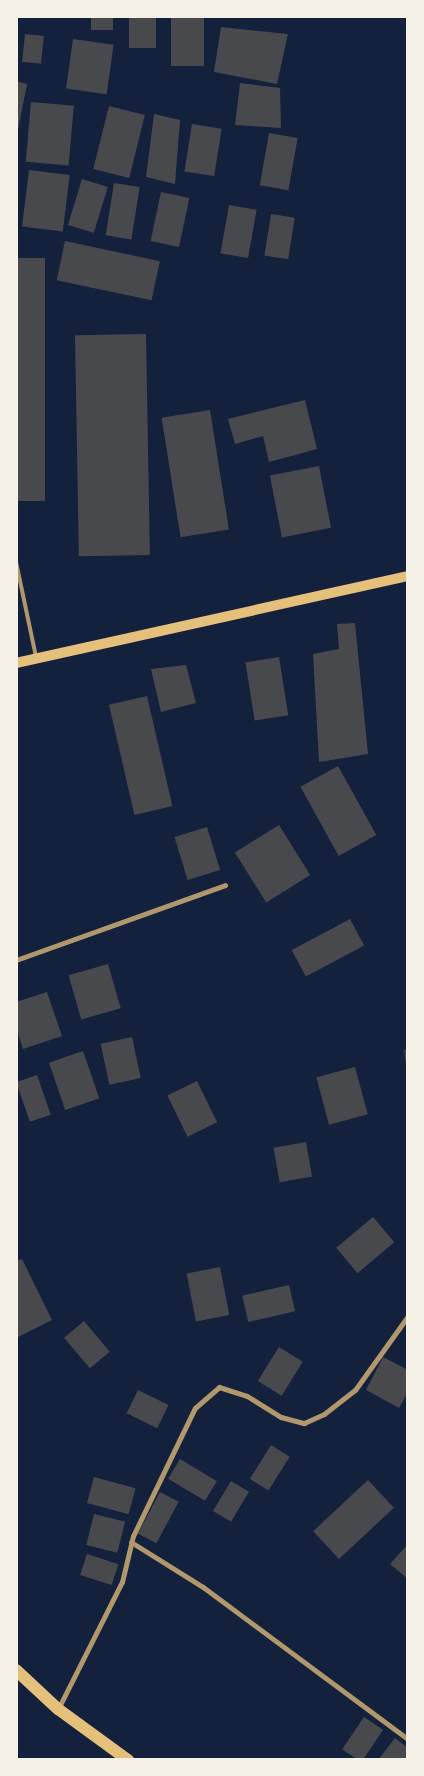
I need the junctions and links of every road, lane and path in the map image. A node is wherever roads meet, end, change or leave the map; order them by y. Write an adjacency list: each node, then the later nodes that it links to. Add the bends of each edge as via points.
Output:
1 (16, 562): 3 (lane)
2 (408, 576): 3 (main road)
3 (37, 660): 4 (main road)
4 (16, 663)
5 (225, 885): 6 (street)
6 (16, 960)
7 (408, 1316): 8 (street, via 355,1390 324,1414 304,1423 281,1417 232,1389 212,1389 184,1427)
8 (131, 1542): 10 (street, via 122,1582); 11 (street, via 203,1587)
9 (16, 1670): 10 (main road)
10 (58, 1709): 12 (main road)
11 (408, 1738)
12 (128, 1760)

